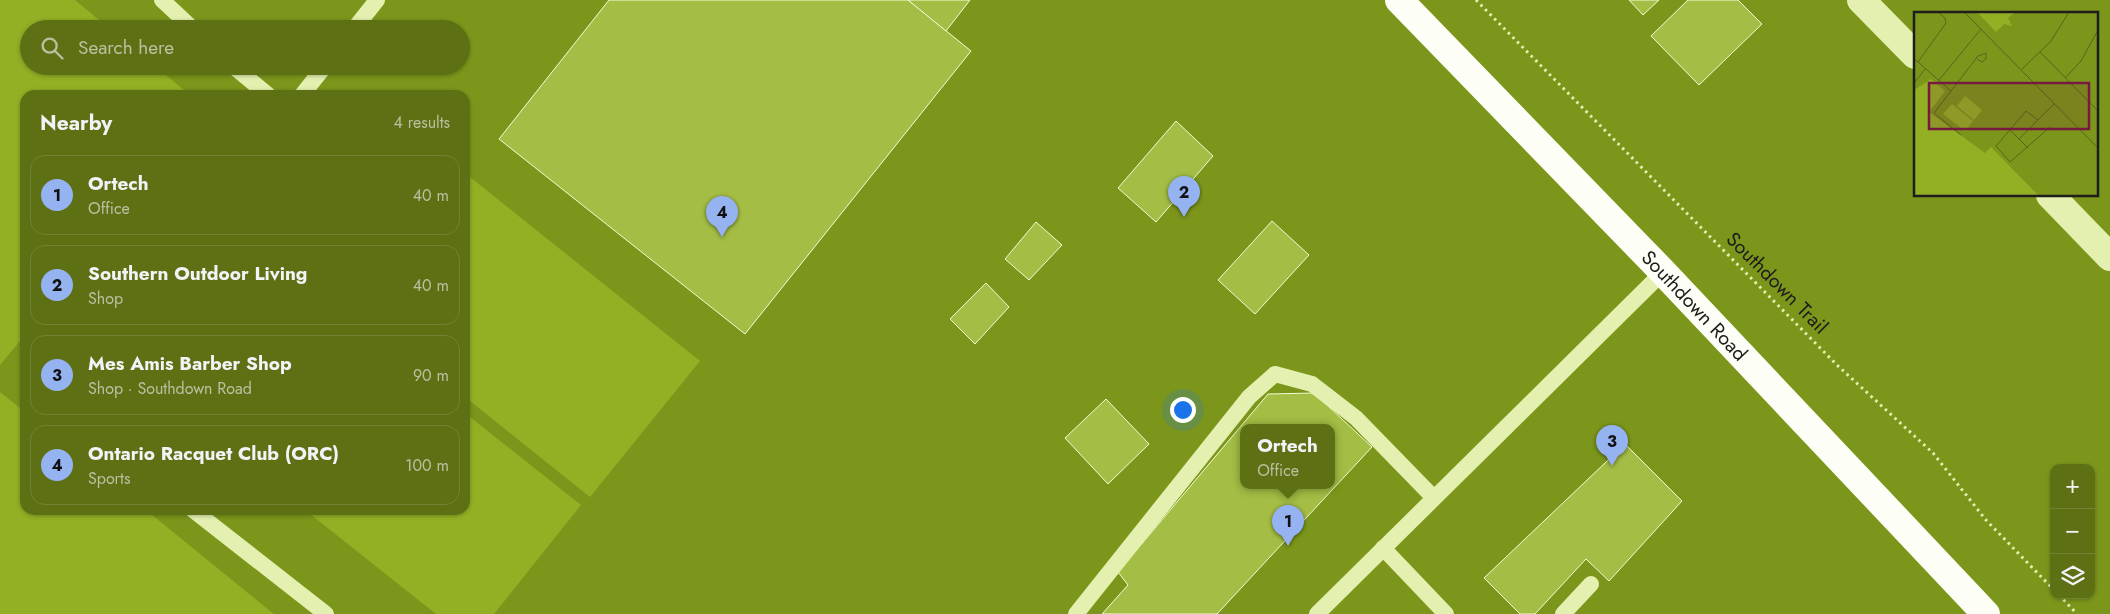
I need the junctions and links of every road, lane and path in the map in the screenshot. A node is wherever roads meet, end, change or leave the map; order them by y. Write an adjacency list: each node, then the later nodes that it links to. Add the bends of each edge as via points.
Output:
1 (162, 0): 6 (lane)
2 (377, 0): 7 (lane)
3 (1399, 0): 15 (main road, Southdown Road)
4 (1476, 0): 20 (path, Southdown Trail, via 1837,365 1933,453 1986,520)
5 (1862, 0): 8 (street)
6 (183, 20)
7 (361, 20)
8 (1914, 54)
9 (244, 75): 11 (lane)
10 (317, 75): 12 (lane)
11 (262, 90)
12 (306, 90)
13 (2051, 196): 14 (street)
14 (2110, 257)
15 (1664, 272): 16 (lane); 27 (main road, Southdown Road)
16 (1434, 498): 18 (lane); 23 (lane, via 1356,418 1312,384 1275,374 1249,397)
17 (199, 515): 22 (lane)
18 (1383, 548): 24 (lane); 25 (lane)
19 (1591, 584): 26 (lane)
20 (2050, 586)
21 (2063, 599): 28 (path)
22 (326, 614)
23 (1076, 614)
24 (1317, 614)
25 (1446, 614)
26 (1563, 614)
27 (1986, 614)
28 (2077, 614)

